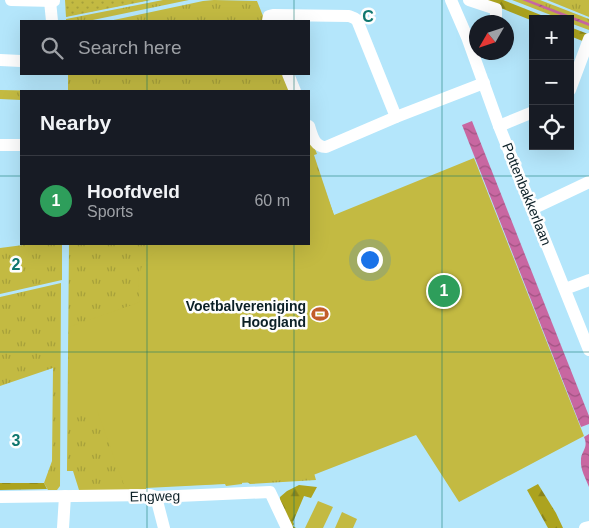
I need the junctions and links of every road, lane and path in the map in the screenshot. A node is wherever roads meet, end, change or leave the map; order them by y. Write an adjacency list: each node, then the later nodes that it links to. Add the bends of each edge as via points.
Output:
1 (11, 0): 3 (street)
2 (469, 0): 5 (street, via 496,10)
3 (52, 1): 6 (street)
4 (456, 2): 8 (street, Pottenbakkerlaan)
5 (496, 15)
6 (52, 20)
7 (268, 20): 18 (street, via 273,15 349,16 357,20)
8 (469, 29)
9 (589, 39): 14 (street)
10 (0, 60): 12 (street)
11 (478, 60): 15 (street, Pottenbakkerlaan)
12 (20, 61)
13 (288, 75): 16 (street)
14 (574, 79)
15 (484, 83): 18 (street); 19 (street, Pottenbakkerlaan)
16 (295, 90)
17 (529, 114): 19 (street)
18 (396, 117): 20 (street, via 326,147 315,141)
19 (499, 126): 24 (street, Pottenbakkerlaan)
20 (310, 128)
21 (0, 145): 22 (street)
22 (20, 145)
23 (589, 182): 24 (street)
24 (532, 209): 26 (street, Pottenbakkerlaan)
25 (589, 280): 26 (street)
26 (565, 289): 27 (street, Pottenbakkerlaan)
27 (589, 350)
28 (65, 496): 29 (street, Engweg); 30 (street, Engweg); 32 (street)
29 (0, 497)
30 (156, 497): 33 (street); 34 (street, Engweg, via 270,492)
31 (589, 527): 35 (street)
32 (63, 528)
33 (164, 528)
34 (287, 528)
35 (585, 528)

